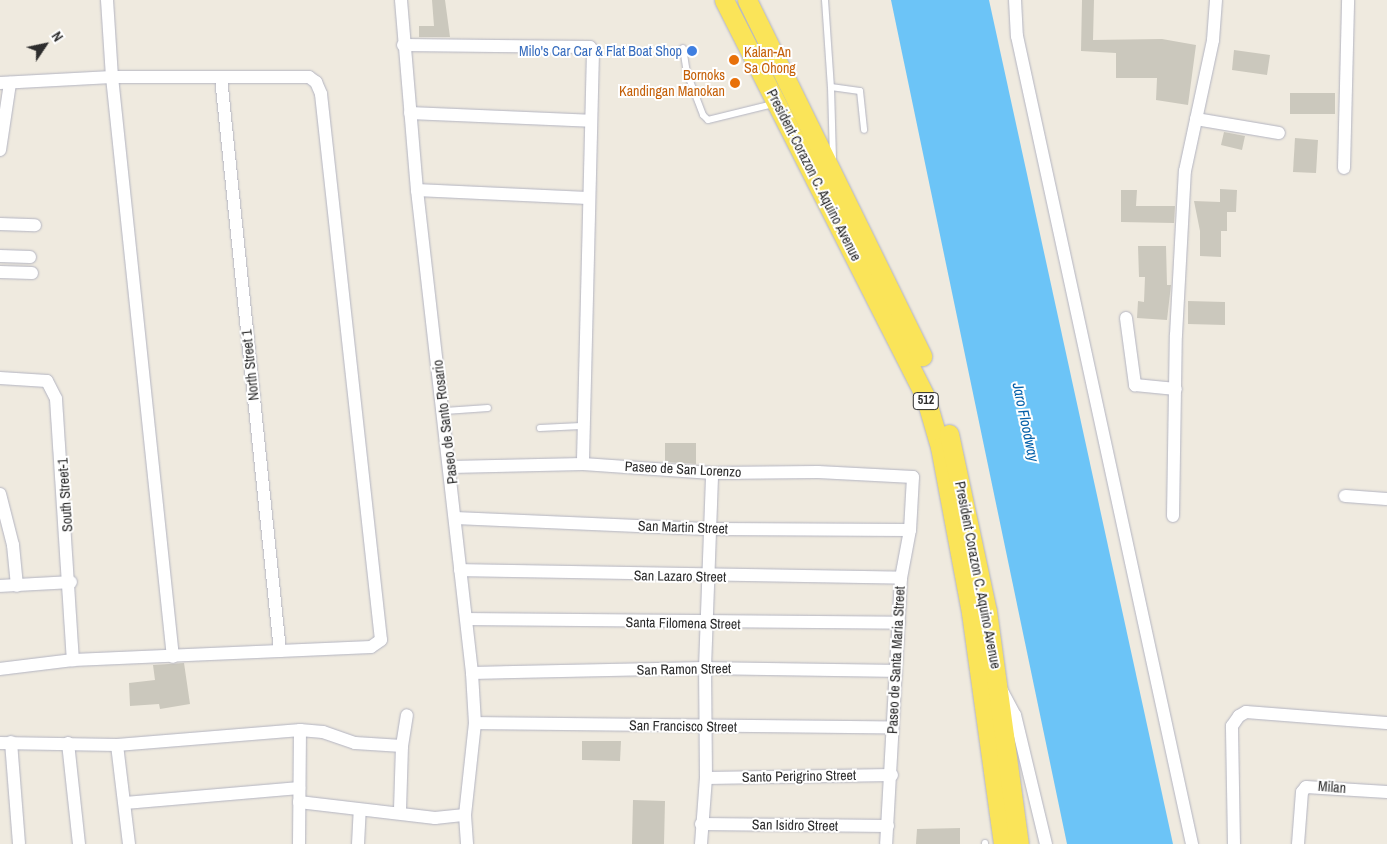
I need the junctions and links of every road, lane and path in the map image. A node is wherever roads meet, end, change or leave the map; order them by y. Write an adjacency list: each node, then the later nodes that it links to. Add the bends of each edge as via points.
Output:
1 (107, 0): 12 (street)
2 (401, 0): 10 (street, Paseo de Santo Rosario)
3 (724, 0): 16 (main road, President Corazon C. Aquino Avenue / 512)
4 (736, 0): 34 (main road, President Corazon C. Aquino Avenue / 512)
5 (747, 0): 24 (main road, President Corazon C. Aquino Avenue / 512)
6 (825, 0): 15 (lane)
7 (1015, 0): 104 (street, via 1017,36)
8 (1216, 0): 18 (street, via 1213,40)
9 (1348, 0): 23 (street)
10 (403, 45): 17 (street, Paseo de Santo Rosario); 19 (street, via 590,47 594,56)
11 (683, 48): 16 (lane, via 687,72 703,115 708,120)
12 (112, 77): 13 (street); 14 (street); 62 (street)
13 (221, 78): 61 (street, North Street 1); 61 (street, via 309,77 322,94 380,630 381,640 371,647)
14 (5, 83): 22 (street)
15 (831, 87): 20 (lane, via 860,92); 24 (lane)
16 (777, 103): 34 (main road, President Corazon C. Aquino Avenue / 512)
17 (410, 113): 19 (street); 25 (street, Paseo de Santo Rosario)
18 (1196, 119): 21 (street); 36 (street, via 1185,171)
19 (590, 121): 26 (street)
20 (864, 130)
21 (1279, 133)
22 (0, 150)
23 (1344, 168)
24 (833, 176): 34 (main road, President Corazon C. Aquino Avenue / 512)
25 (417, 190): 26 (street); 38 (street, Paseo de Santo Rosario)
26 (588, 198): 39 (street)
27 (0, 224): 28 (street)
28 (35, 225)
29 (0, 256): 30 (street)
30 (30, 257)
31 (0, 272): 32 (street)
32 (32, 272)
33 (1126, 318): 36 (street, via 1135,385)
34 (896, 320): 63 (main road, President Corazon C. Aquino Avenue / 512, via 937,393 952,443)
35 (0, 378): 55 (street, South Street-1, via 44,380 53,386)
36 (1176, 389): 48 (street)
37 (488, 408): 38 (lane)
38 (445, 412): 42 (street, Paseo de Santo Rosario)
39 (581, 426): 40 (lane); 41 (street)
40 (540, 428)
41 (582, 464): 42 (street, Paseo de San Lorenzo); 43 (street, Paseo de San Lorenzo)
42 (451, 467): 49 (street, Paseo de Santo Rosario)
43 (712, 473): 44 (street, Paseo de San Lorenzo, via 908,473); 50 (street)
44 (914, 477): 51 (street, Paseo de Santa Maria Street)
45 (0, 494): 57 (street, via 13,544)
46 (1345, 496): 47 (street)
47 (1387, 499)
48 (1174, 516)
49 (456, 518): 50 (street, San Martin Street); 52 (street, Paseo de Santo Rosario)
50 (712, 529): 51 (street, San Martin Street); 53 (street)
51 (910, 530): 54 (street, Paseo de Santa Maria Street)
52 (460, 570): 53 (street, San Lazaro Street); 58 (street, Paseo de Santo Rosario)
53 (710, 577): 54 (street, San Lazaro Street); 59 (street)
54 (900, 578): 60 (street, Paseo de Santa Maria Street)
55 (71, 582): 57 (street); 64 (street, South Street-1)
56 (0, 586): 57 (street)
57 (17, 586)
58 (468, 619): 59 (street, Santa Filomena Street); 68 (street, Paseo de Santo Rosario)
59 (706, 623): 60 (street, Santa Filomena Street); 65 (street)
60 (898, 623): 67 (street, Paseo de Santa Maria Street)
61 (280, 651): 62 (street)
62 (173, 656): 64 (street)
63 (985, 658): 69 (main road, President Corazon C. Aquino Avenue / 512); 81 (main road, President Corazon C. Aquino Avenue / 512)
64 (73, 660): 66 (street)
65 (705, 668): 67 (street, San Ramon Street); 68 (street, San Ramon Street); 73 (street)
66 (0, 669)
67 (896, 670): 74 (street, Paseo de Santa Maria Street)
68 (472, 673): 71 (street, Paseo de Santo Rosario)
69 (999, 684): 81 (main road, President Corazon C. Aquino Avenue / 512); 103 (street, via 1016,715)
70 (407, 715): 79 (street)
71 (475, 723): 73 (street, San Francisco Street); 89 (street, Paseo de Santo Rosario)
72 (1387, 723): 105 (street, via 1246,712 1239,716 1232,726)
73 (705, 727): 74 (street, San Francisco Street); 82 (street)
74 (890, 727): 80 (street, Paseo de Santa Maria Street)
75 (300, 730): 78 (street); 79 (street, via 323,732 354,743); 83 (street)
76 (6, 742): 77 (street); 93 (street)
77 (68, 743): 78 (street); 94 (street)
78 (117, 745): 86 (street)
79 (402, 746): 88 (street)
80 (892, 774): 82 (street, Santo Perigrino Street); 92 (street, Paseo de Santa Maria Street)
81 (1000, 774): 90 (main road, President Corazon C. Aquino Avenue / 512)
82 (706, 778): 91 (street)
83 (299, 788): 85 (street); 86 (street)
84 (1387, 792): 106 (street, Milan, via 1306,787 1302,792)
85 (299, 802): 87 (street); 96 (street)
86 (125, 803): 95 (street)
87 (360, 810): 88 (street); 97 (street)
88 (400, 811): 89 (street, via 435,818)
89 (465, 815): 98 (street, Paseo de Santo Rosario)
90 (1007, 818): 101 (main road, President Corazon C. Aquino Avenue / 512); 102 (main road, President Corazon C. Aquino Avenue / 512)
91 (701, 824): 92 (street, San Isidro Street); 99 (street)
92 (888, 826): 100 (street, Paseo de Santa Maria Street)
93 (19, 844)
94 (79, 844)
95 (129, 844)
96 (299, 844)
97 (358, 844)
98 (467, 844)
99 (701, 844)
100 (886, 844)
101 (991, 844)
102 (1019, 844)
103 (1046, 844)
104 (1192, 844)
105 (1234, 844)
106 (1298, 844)

